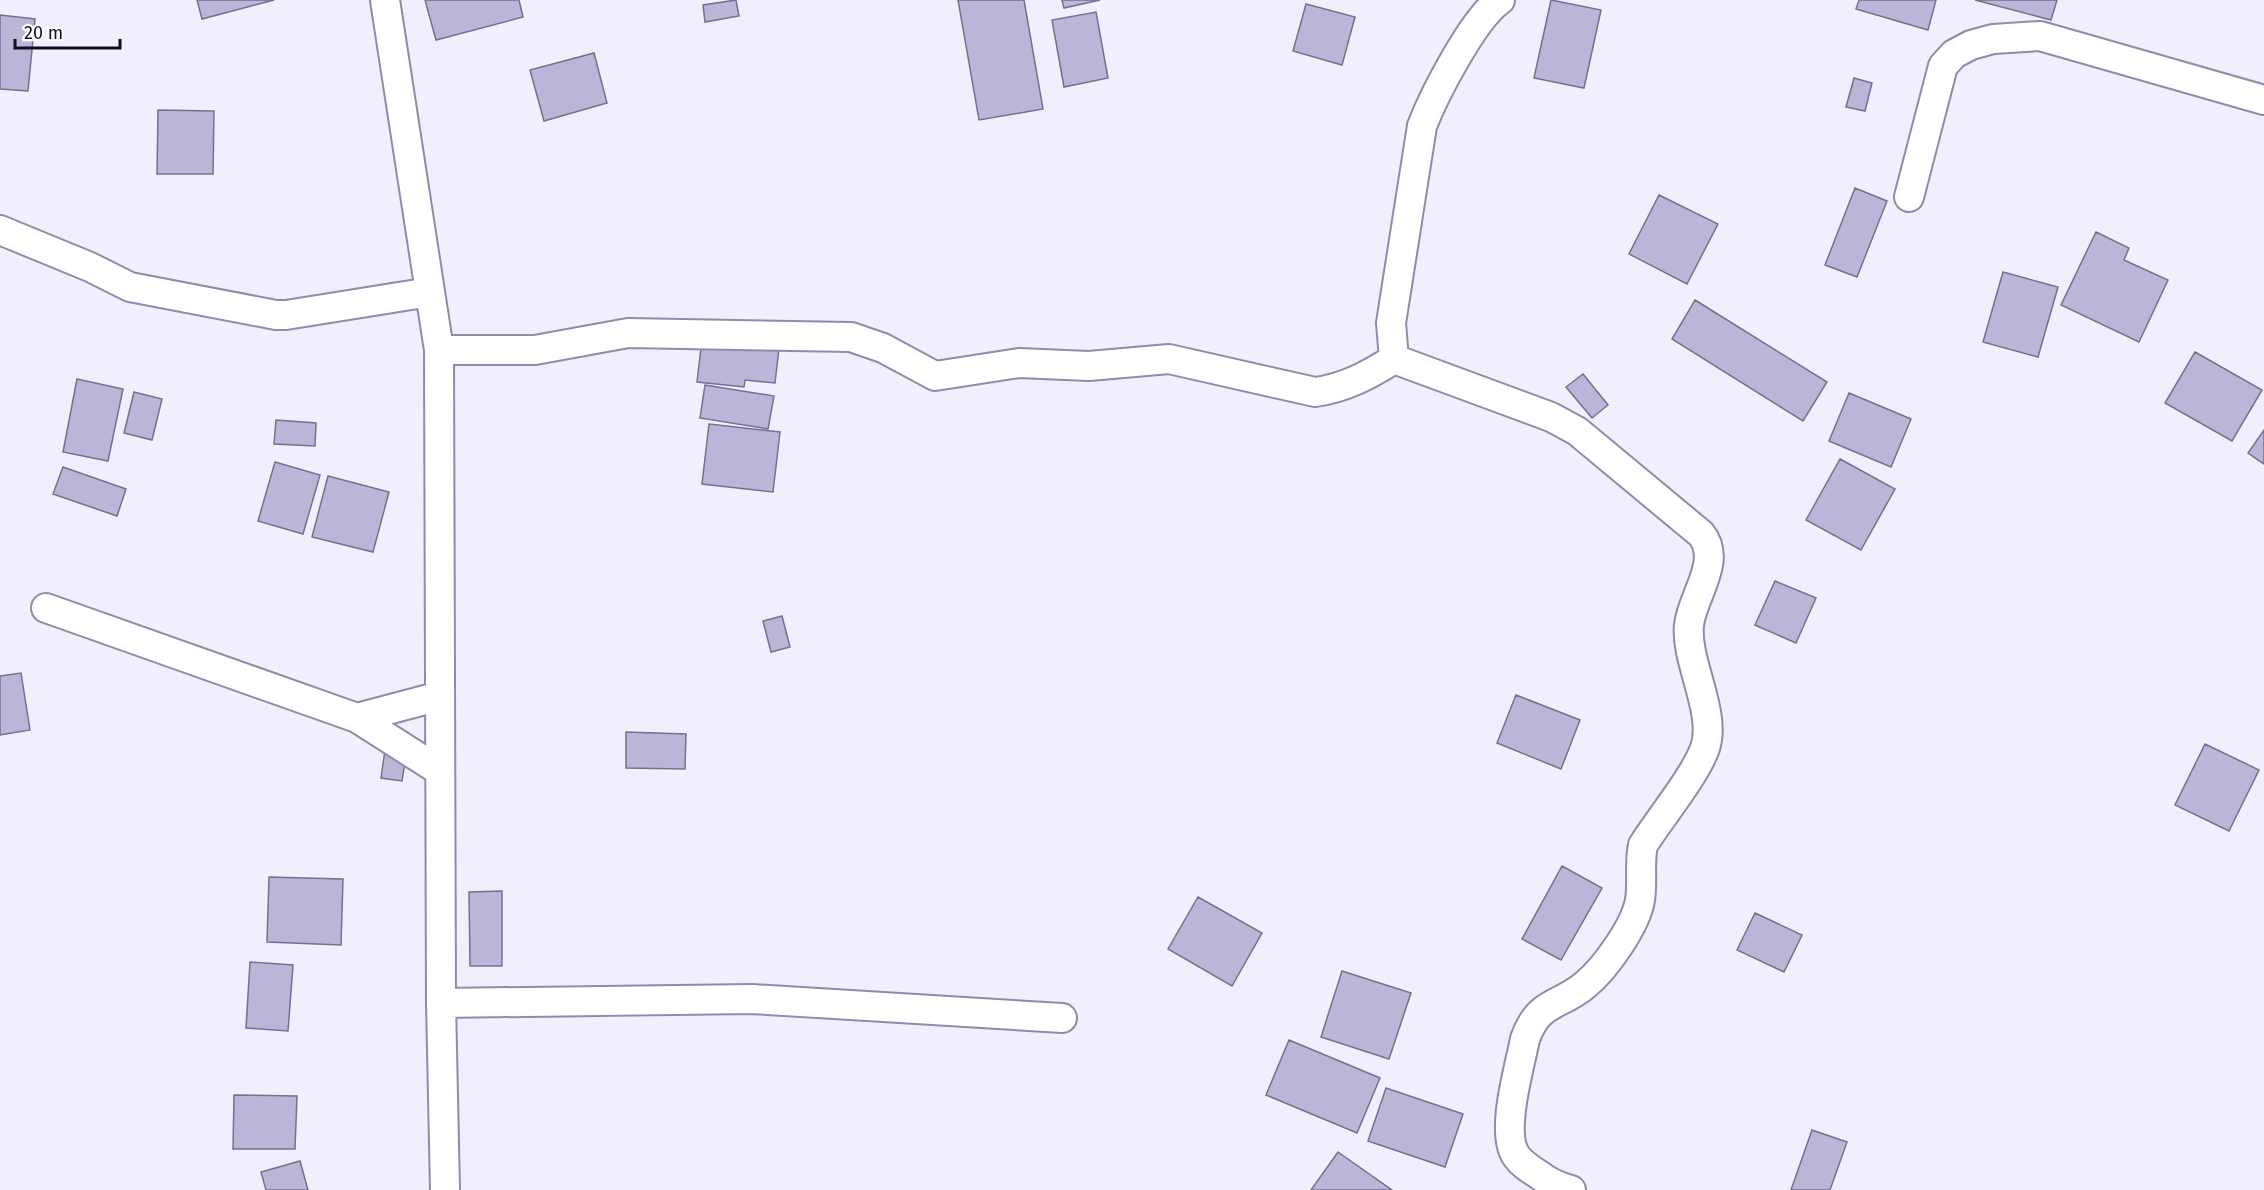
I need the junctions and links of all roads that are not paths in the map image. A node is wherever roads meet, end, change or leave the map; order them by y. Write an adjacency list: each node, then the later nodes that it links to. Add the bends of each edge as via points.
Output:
1 (385, 0): 6 (street)
2 (1500, 0): 8 (street, via 1471,34 1422,126 1391,323)
3 (2264, 100): 4 (street, via 2040,36 1993,39 1971,45 1943,66)
4 (1909, 197)
5 (0, 230): 6 (street, via 130,287 276,315)
6 (430, 292): 7 (street)
7 (439, 350): 8 (street, via 535,350 628,333 851,337 883,348 935,376 1019,363 1089,366 1169,359 1315,392 1335,390); 10 (street)
8 (1394, 359): 16 (street, via 1551,417 1577,432 1708,543 1710,560 1689,625 1706,713 1705,747 1642,845 1640,902 1611,957 1587,984 1537,1015 1525,1039 1510,1124 1511,1142 1516,1156 1528,1167 1559,1187)
9 (46, 608): 11 (street)
10 (440, 696): 11 (street); 12 (street)
11 (357, 718): 12 (street)
12 (440, 771): 13 (street)
13 (441, 1003): 14 (street, via 752,999); 15 (street)
14 (1062, 1018)
15 (445, 1190)
16 (1571, 1190)

